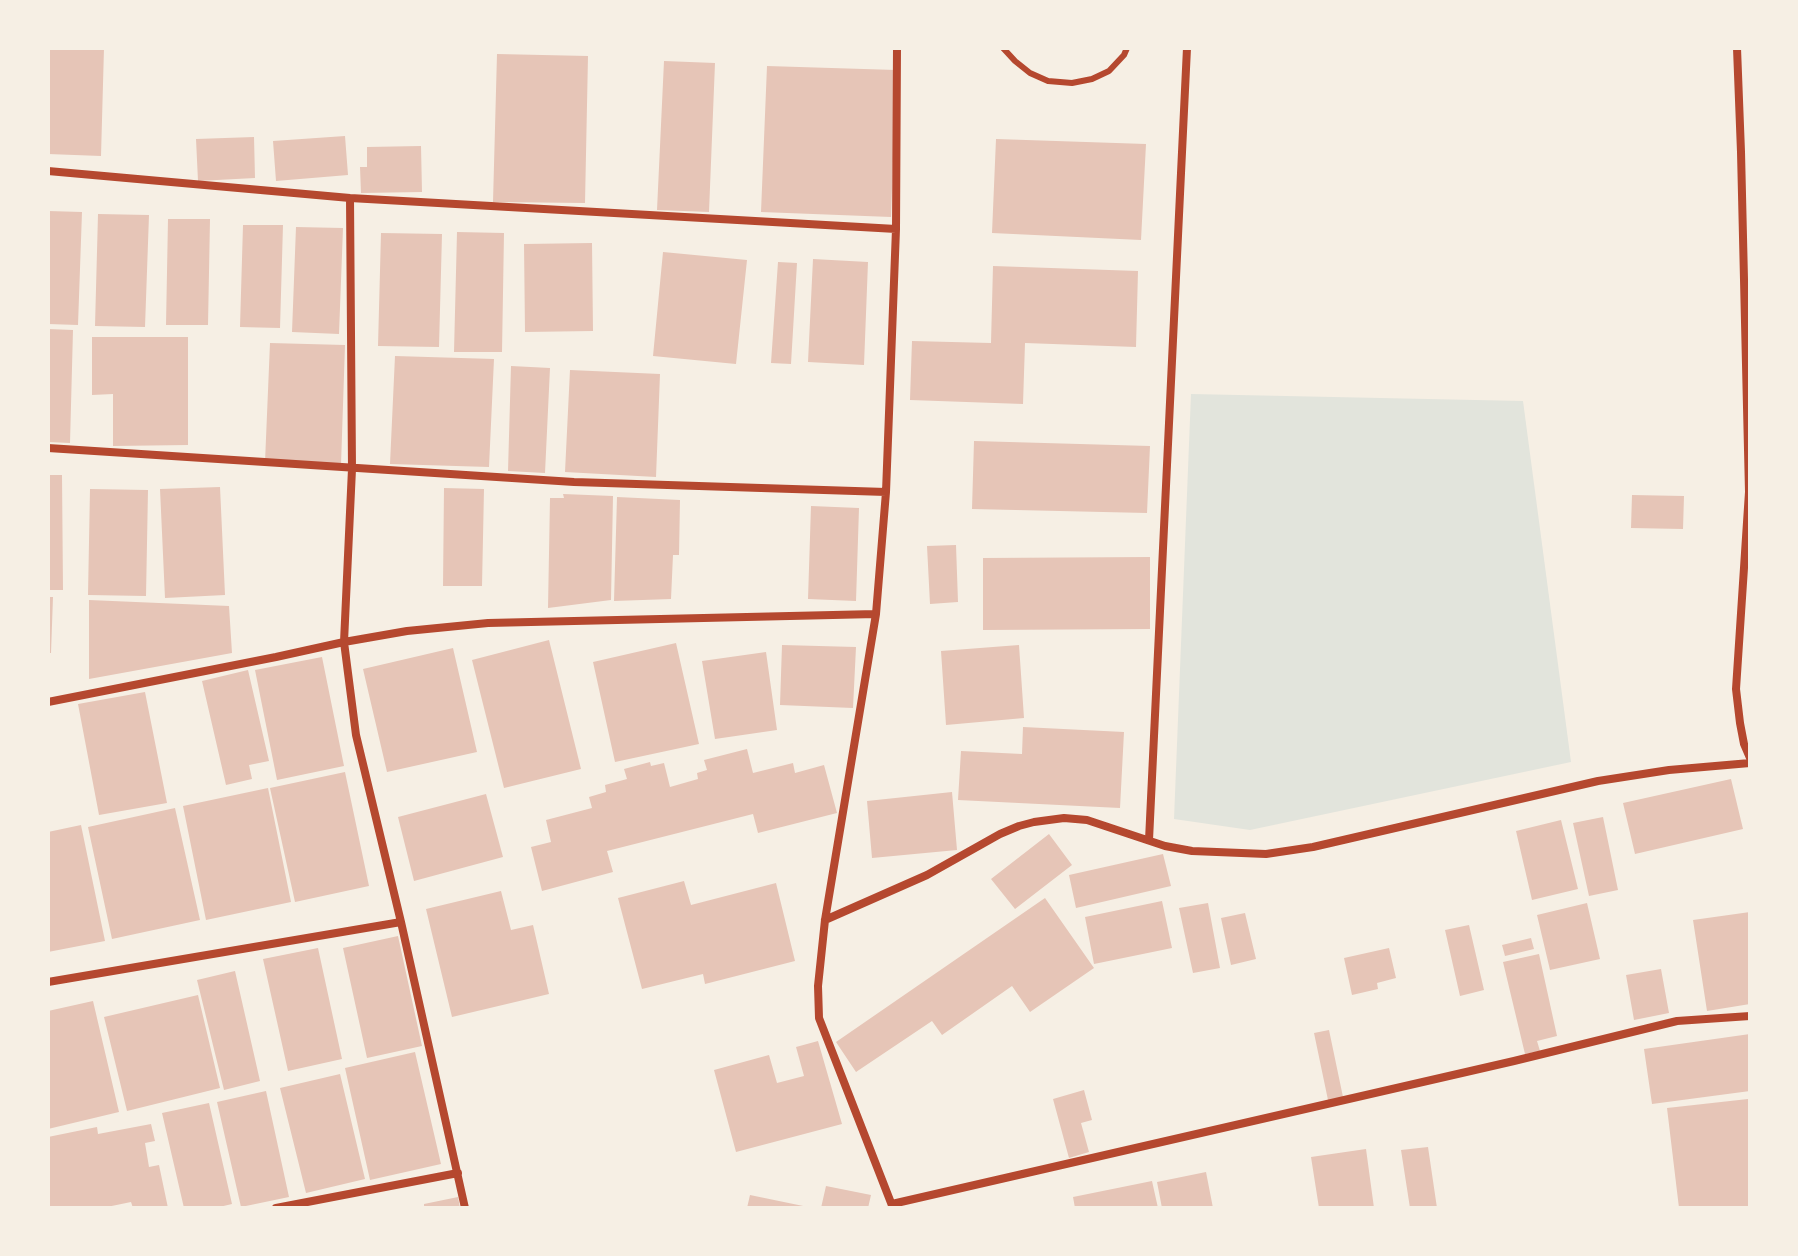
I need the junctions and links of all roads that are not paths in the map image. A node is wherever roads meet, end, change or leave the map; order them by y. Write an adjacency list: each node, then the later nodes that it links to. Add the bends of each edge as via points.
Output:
1 (897, 48): 9 (street)
2 (1003, 48): 3 (lane, via 1030,73 1072,83 1109,71)
3 (1127, 48)
4 (1187, 48): 18 (street)
5 (1737, 48): 6 (street)
6 (1746, 152): 13 (street)
7 (48, 171): 8 (street)
8 (350, 198): 9 (street); 11 (street)
9 (896, 229): 12 (street)
10 (48, 448): 11 (street)
11 (352, 469): 12 (street); 15 (street)
12 (886, 492): 14 (street)
13 (1749, 492): 17 (street, via 1736,689)
14 (876, 614): 15 (street, via 488,623); 19 (street)
15 (344, 642): 16 (street); 20 (street, via 356,735)
16 (48, 702)
17 (1750, 761): 18 (street, via 1598,781 1266,854 1192,851)
18 (1149, 840): 19 (street, via 1087,820 1064,818 1019,826)
19 (825, 920): 24 (street, via 819,1018)
20 (401, 922): 21 (street); 23 (street)
21 (48, 982)
22 (1750, 1016): 24 (street, via 1677,1021)
23 (458, 1173): 25 (street); 26 (street)
24 (893, 1206)
25 (276, 1208)
26 (465, 1208)

